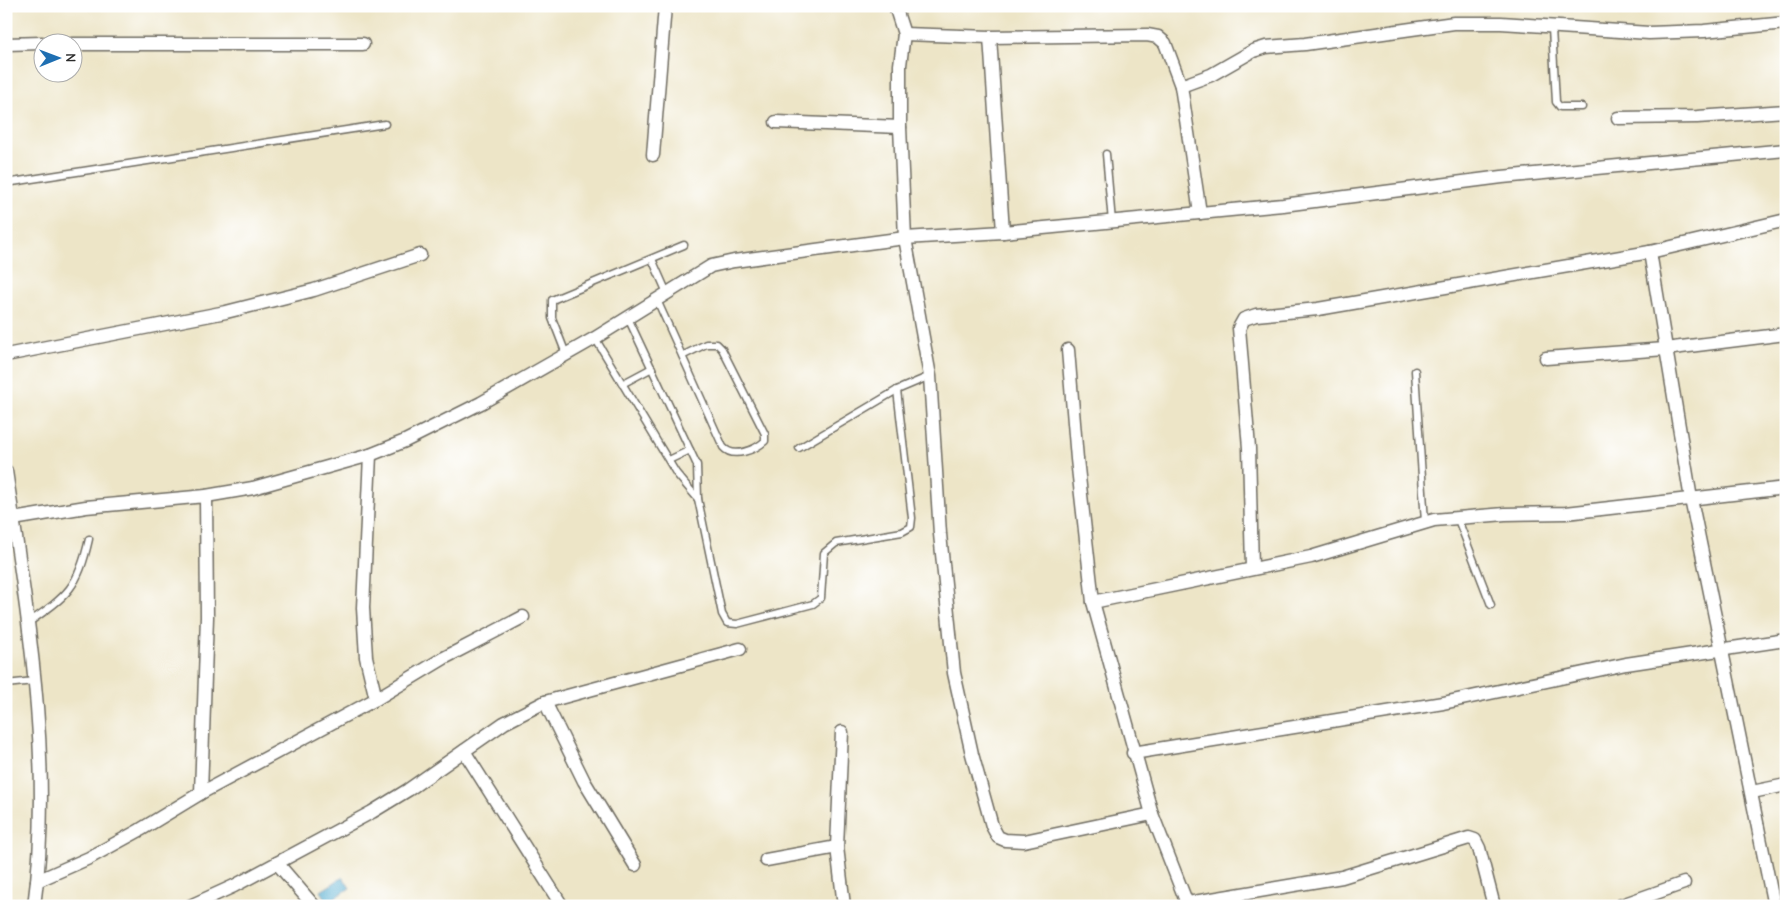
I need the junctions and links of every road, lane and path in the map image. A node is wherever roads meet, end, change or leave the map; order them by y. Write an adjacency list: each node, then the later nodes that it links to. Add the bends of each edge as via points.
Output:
1 (665, 6): 20 (street)
2 (895, 6): 5 (street)
3 (1786, 22): 4 (street, via 1649,33)
4 (1552, 28): 11 (street, via 1454,23 1266,47); 12 (lane, via 1556,102 1560,107)
5 (904, 34): 6 (street); 17 (street, via 900,65)
6 (990, 37): 11 (street, via 1158,36 1165,43); 25 (street)
7 (32, 43): 8 (street)
8 (6, 44)
9 (82, 44): 10 (street)
10 (363, 44)
11 (1181, 86): 22 (street)
12 (1582, 107)
13 (1786, 111): 14 (street)
14 (1618, 118)
15 (776, 122): 17 (street)
16 (385, 124): 21 (lane)
17 (900, 127): 26 (street)
18 (1786, 150): 22 (street, via 1502,177 1358,197)
19 (1106, 154): 24 (lane)
20 (653, 155)
21 (6, 183)
22 (1200, 213): 24 (street)
23 (1786, 220): 28 (street)
24 (1112, 222): 25 (street)
25 (1003, 232): 26 (street)
26 (905, 238): 31 (street, via 711,266); 43 (street)
27 (684, 245): 30 (lane)
28 (1650, 252): 35 (street); 59 (street, via 1318,309 1256,315 1244,320 1239,328 1249,448)
29 (420, 255): 38 (street, via 314,290 235,310)
30 (652, 259): 31 (lane); 37 (lane, via 552,300 552,318)
31 (662, 296): 32 (street); 39 (lane)
32 (628, 318): 34 (street); 41 (lane)
33 (1786, 334): 35 (street)
34 (595, 338): 37 (street); 44 (lane)
35 (1664, 349): 40 (street); 54 (street)
36 (1068, 350): 60 (street)
37 (566, 354): 48 (street, via 481,403 406,441)
38 (6, 355)
39 (682, 356): 39 (lane, via 706,344 717,344 722,349 765,434 765,441 734,454 723,448)
40 (1546, 358)
41 (652, 368): 44 (lane); 47 (lane)
42 (1415, 371): 57 (lane)
43 (930, 376): 45 (lane); 77 (street, via 940,534 954,673 992,826 998,837 1024,841)
44 (622, 384): 49 (lane)
45 (897, 390): 46 (lane); 53 (lane, via 911,526 902,532 836,543 824,553 821,598 813,604 737,624 727,622 722,614)
46 (799, 448)
47 (690, 450): 49 (lane); 53 (lane, via 697,465)
48 (370, 455): 52 (street, via 298,477); 69 (street, via 363,608 366,657)
49 (669, 460): 53 (lane)
50 (6, 470): 56 (street)
51 (1786, 488): 54 (street)
52 (206, 496): 56 (street, via 86,507); 76 (street, via 207,617)
53 (698, 499)
54 (1691, 499): 55 (street, via 1566,513); 65 (street)
55 (1457, 516): 57 (street); 61 (lane)
56 (13, 519): 63 (street)
57 (1425, 522): 59 (street, via 1311,557)
58 (89, 539): 63 (lane, via 82,569 71,589 56,605)
59 (1252, 568): 60 (street)
60 (1093, 602): 73 (street)
61 (1491, 605)
62 (523, 617): 69 (street, via 444,658)
63 (26, 624): 67 (street)
64 (1786, 640): 65 (street)
65 (1721, 648): 73 (street, via 1626,664 1443,703); 75 (street)
66 (740, 649): 70 (street)
67 (34, 681): 68 (lane); 82 (street, via 41,795)
68 (6, 684)
69 (376, 699): 76 (street)
70 (545, 702): 72 (street, via 504,723); 81 (street, via 584,781)
71 (842, 732): 78 (street)
72 (464, 751): 80 (street, via 401,794); 88 (street)
73 (1133, 753): 77 (street)
74 (1786, 785): 75 (street)
75 (1752, 792): 92 (street)
76 (201, 793): 82 (street, via 106,849)
77 (1152, 814): 84 (street)
78 (837, 847): 79 (street); 89 (street)
79 (766, 860)
80 (277, 863): 86 (street); 87 (street)
81 (635, 864)
82 (37, 881): 85 (street)
83 (1684, 883): 91 (street)
84 (1188, 905): 90 (street, via 1342,877 1469,838 1475,840 1480,848)
85 (34, 906)
86 (190, 906)
87 (314, 906)
88 (562, 906)
89 (844, 906)
90 (1494, 906)
91 (1619, 906)
92 (1774, 906)

